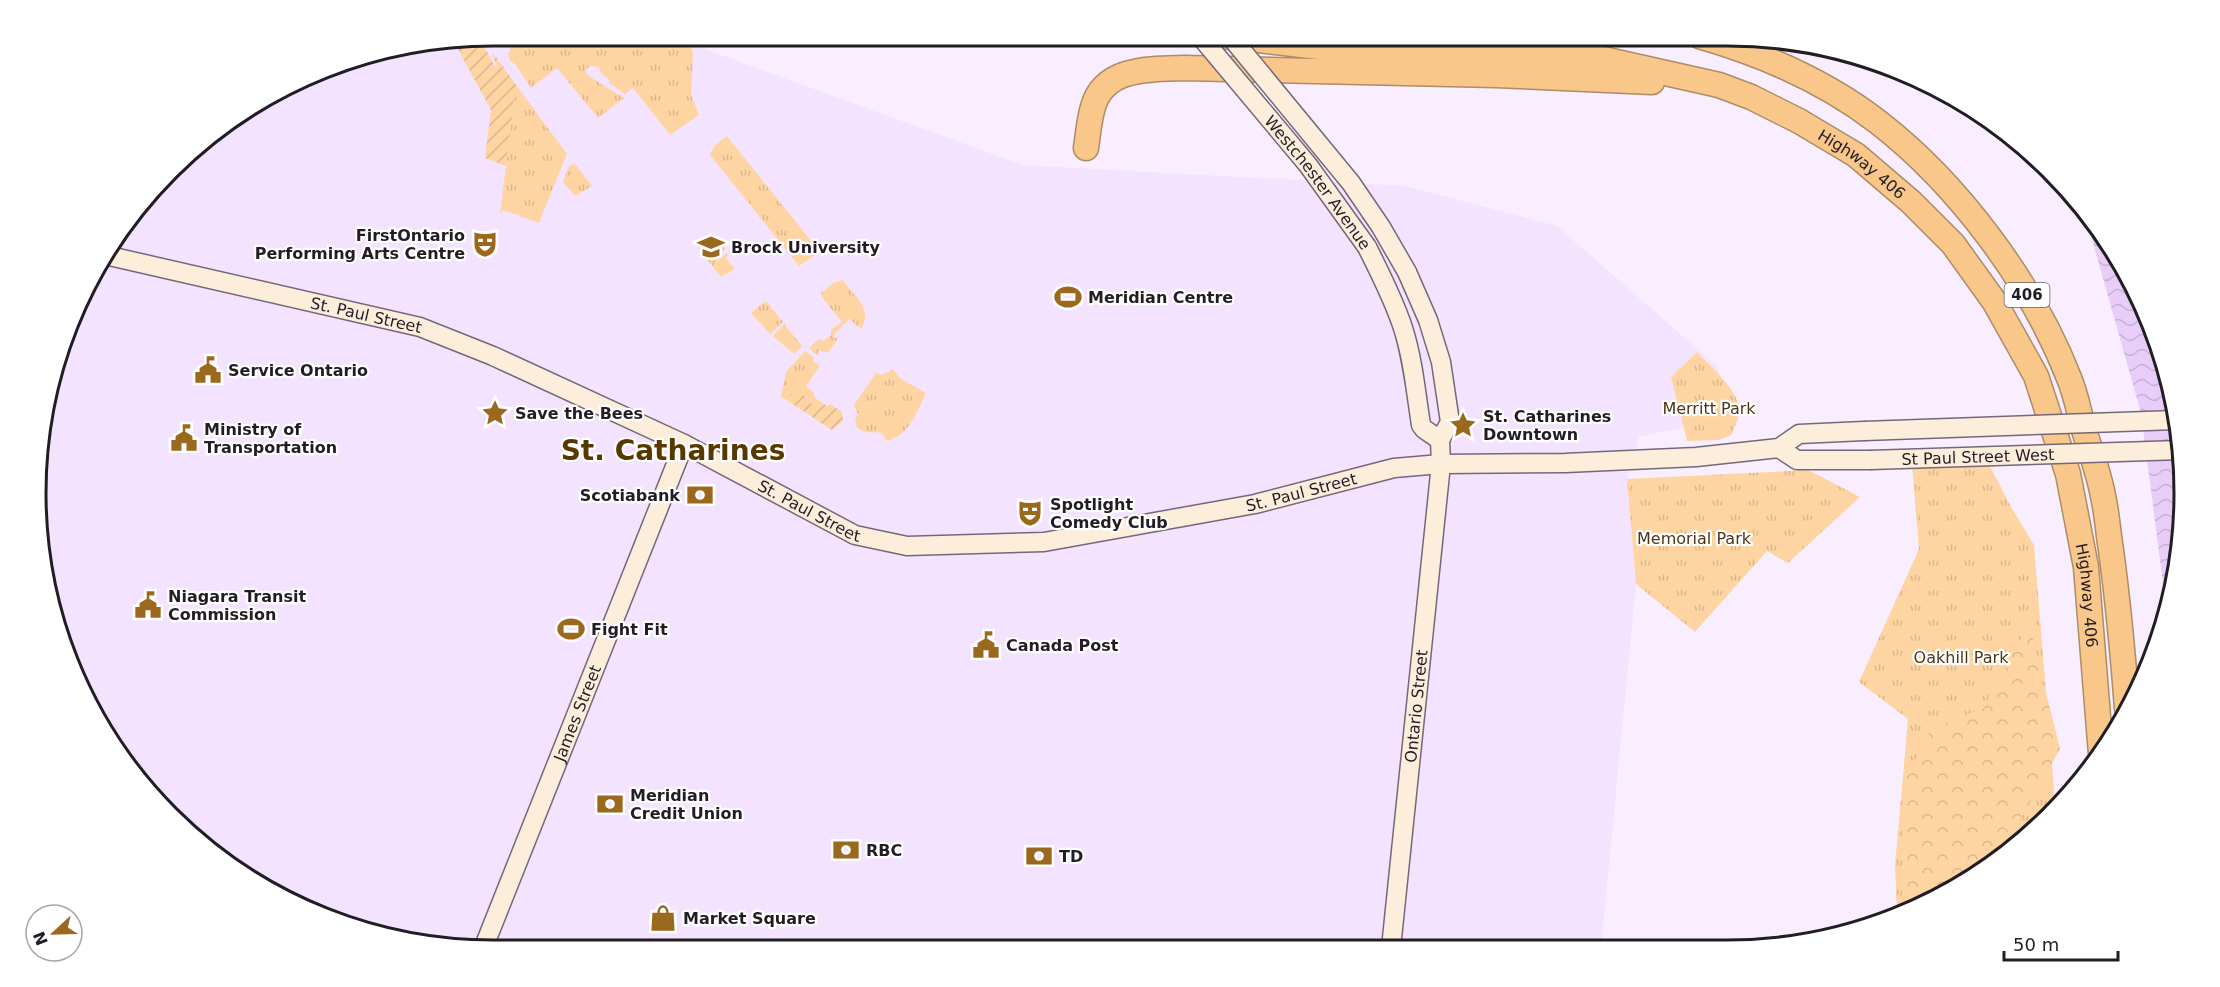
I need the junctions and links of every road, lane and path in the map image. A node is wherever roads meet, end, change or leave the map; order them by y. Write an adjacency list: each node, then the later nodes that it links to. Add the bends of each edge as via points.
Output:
1 (1208, 46): 9 (main road, Westchester Avenue, bridge, via 1308,165 1367,247 1404,328 1421,425)
2 (1238, 46): 9 (main road, Westchester Avenue, bridge, via 1351,183 1407,272 1441,362 1450,422)
3 (1310, 46): 5 (highway, Highway 406 / 406, via 1603,59)
4 (1731, 46): 14 (highway, Highway 406 / 406, via 1784,67 1878,122 1953,193 1987,234 2033,304 2070,378 2103,496)
5 (1719, 85): 6 (highway, via 1496,75 1155,69 1126,74 1101,88 1093,105); 15 (highway, Highway 406 / 406, via 1799,121 1856,155 1953,244 1994,302 2036,376 2068,474 2085,567)
6 (1086, 148)
7 (114, 257): 10 (main road, St. Paul Street, via 420,327 493,356)
8 (2167, 420): 11 (main road, St Paul Street West, bridge, via 1799,434)
9 (1440, 440): 13 (main road, Westchester Avenue)
10 (684, 444): 13 (main road, St. Paul Street, via 855,535 896,545 929,547 1044,542 1255,504 1394,468); 16 (main road, James Street)
11 (1779, 448): 12 (main road, St Paul Street West, bridge, via 1797,460); 13 (main road, St Paul Street West, via 1645,460)
12 (2172, 450)
13 (1441, 464): 17 (main road, Ontario Street)
14 (2126, 693)
15 (2100, 739)
16 (487, 940)
17 (1392, 940)

